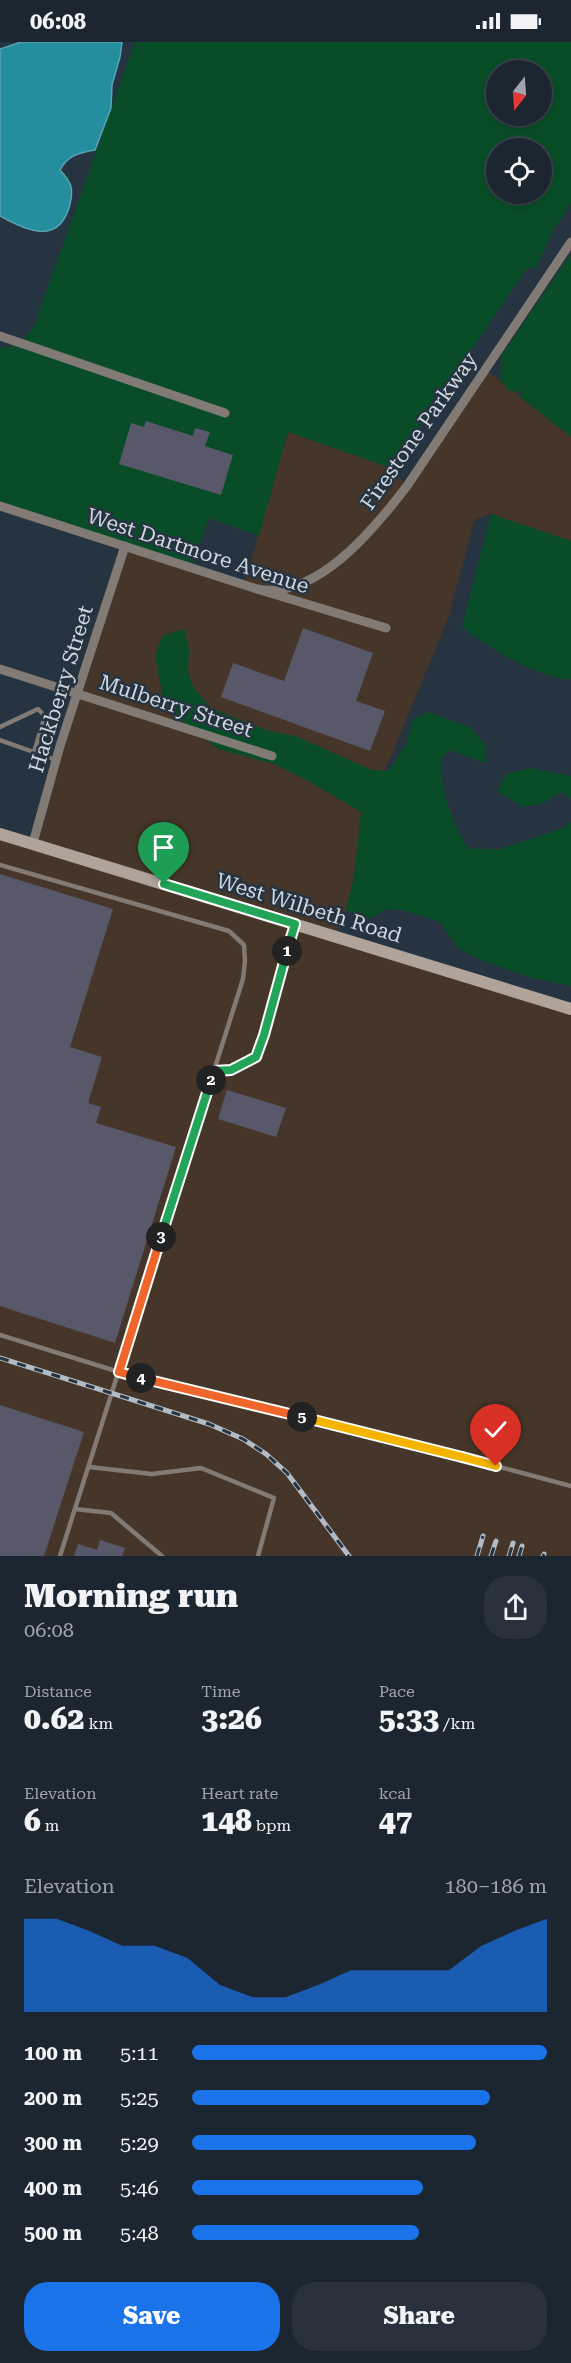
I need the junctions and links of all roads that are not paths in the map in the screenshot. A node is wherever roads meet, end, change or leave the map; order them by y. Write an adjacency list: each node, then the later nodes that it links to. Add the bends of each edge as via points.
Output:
1 (571, 242): 6 (street, Firestone Parkway, via 407,486 377,524 346,554 300,584 282,590)
2 (0, 336): 3 (street)
3 (225, 413)
4 (0, 506): 5 (street, West Dartmore Avenue)
5 (125, 546): 6 (street, West Dartmore Avenue); 9 (street, Hackberry Street)
6 (256, 589): 7 (street, West Dartmore Avenue)
7 (386, 628)
8 (0, 669): 9 (street, Mulberry Street)
9 (77, 693): 13 (street, Mulberry Street); 14 (street, Hackberry Street)
10 (0, 727): 12 (lane, via 38,709 45,716)
11 (0, 740): 12 (lane)
12 (34, 752): 14 (lane)
13 (272, 756)
14 (56, 760): 16 (street, Hackberry Street)
15 (0, 834): 16 (main road, West Wilbeth Road)
16 (33, 843): 18 (main road, West Wilbeth Road)
17 (0, 865): 20 (lane, via 229,931 244,945 243,979)
18 (295, 924): 19 (main road, West Wilbeth Road); 20 (lane, via 256,1057 231,1070)
19 (571, 1009)
20 (214, 1071): 22 (lane)
21 (0, 1335): 22 (lane)
22 (119, 1372): 23 (lane); 24 (lane)
23 (89, 1467): 25 (lane); 28 (lane, via 152,1474 201,1468 274,1498)
24 (571, 1486)
25 (75, 1509): 26 (lane); 27 (lane, via 111,1513)
26 (60, 1556)
27 (162, 1556)
28 (258, 1556)

